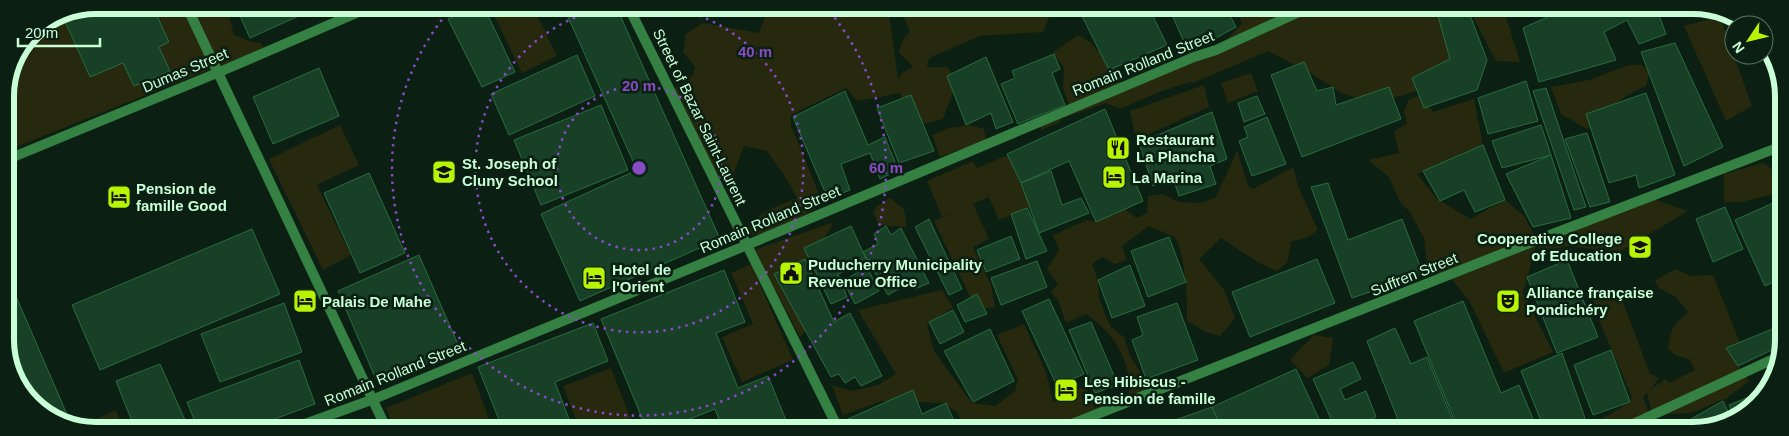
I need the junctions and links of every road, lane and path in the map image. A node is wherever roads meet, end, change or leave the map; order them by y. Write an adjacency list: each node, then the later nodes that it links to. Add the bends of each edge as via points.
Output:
1 (190, 14): 5 (street)
2 (354, 14): 5 (street, Dumas Street)
3 (632, 14): 8 (street, Street of Bazar Saint-Laurent)
4 (1295, 14): 8 (street, Romain Rolland Street, via 1216,50 1185,60)
5 (217, 73): 7 (street, Dumas Street); 10 (street)
6 (1775, 149): 14 (street, Suffren Street)
7 (14, 157)
8 (747, 245): 10 (street, Romain Rolland Street); 13 (street, Street of Bazar Saint-Laurent)
9 (1773, 359): 15 (street)
10 (374, 399): 11 (street, Romain Rolland Street); 12 (street)
11 (310, 422)
12 (384, 422)
13 (835, 422)
14 (1077, 422)
15 (1637, 422)

